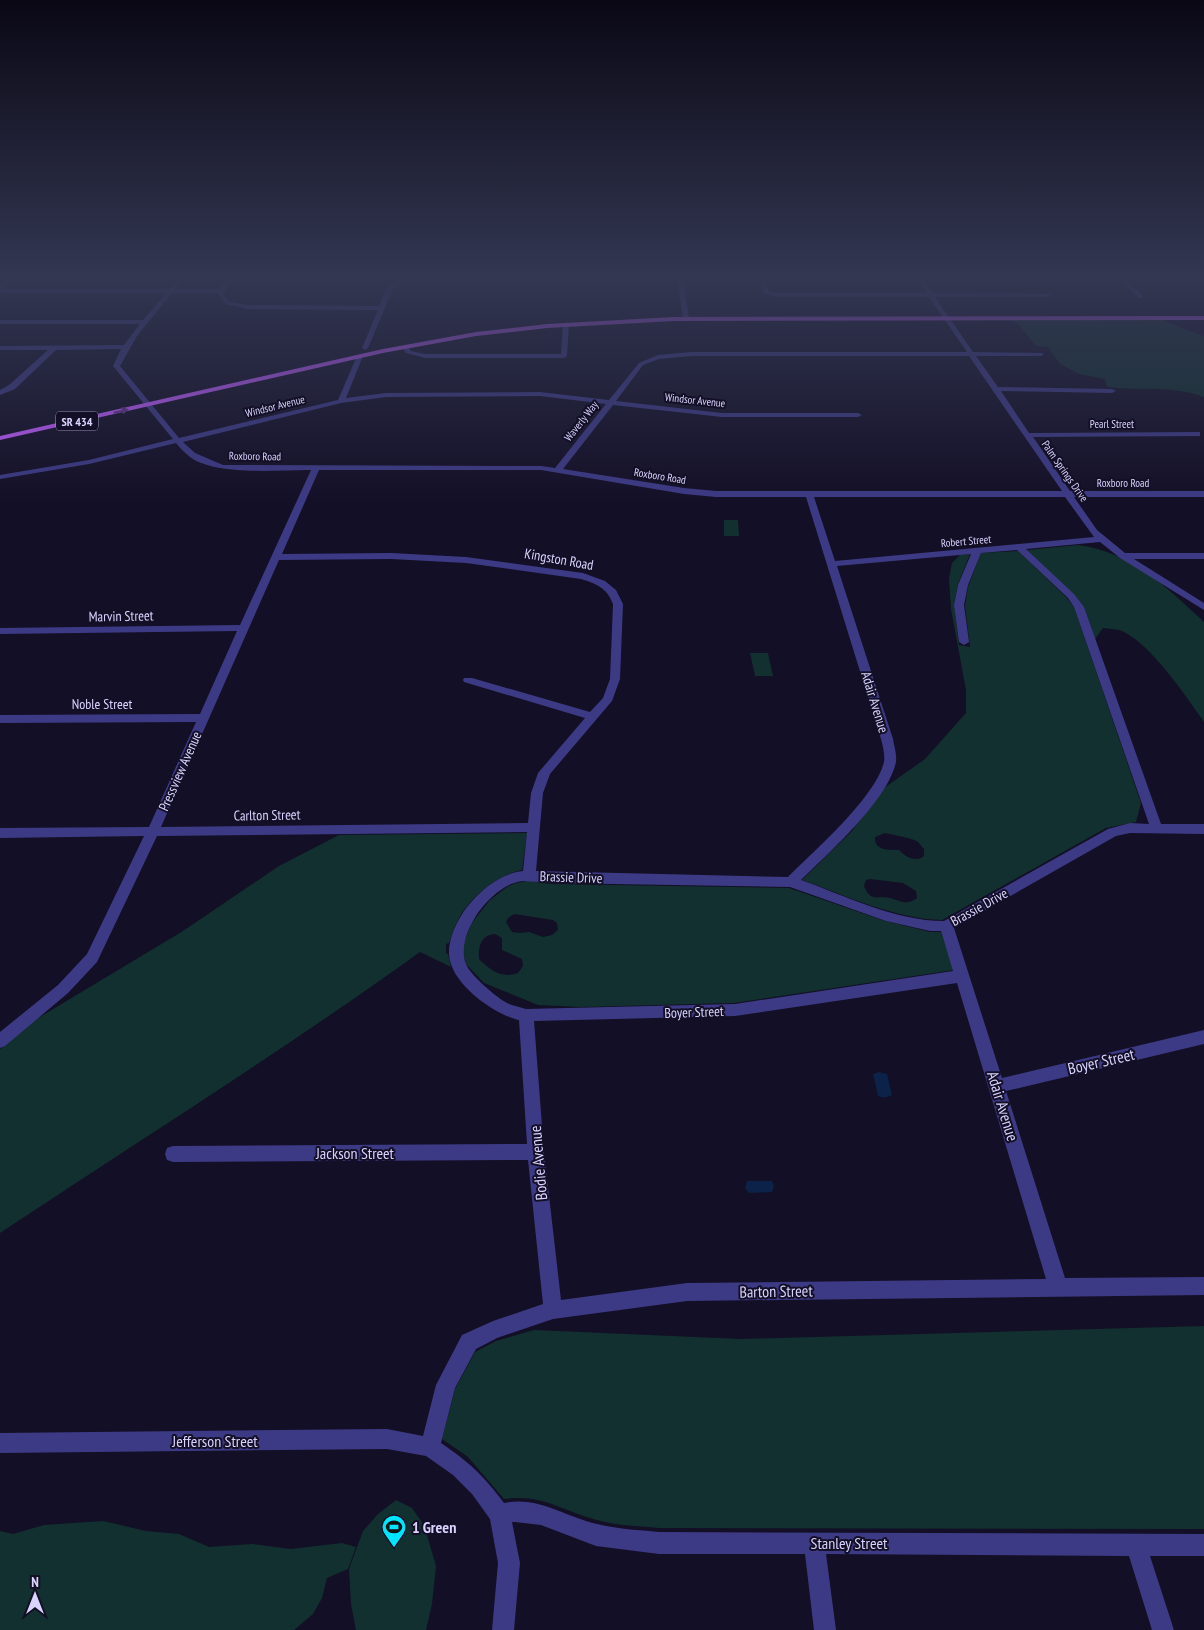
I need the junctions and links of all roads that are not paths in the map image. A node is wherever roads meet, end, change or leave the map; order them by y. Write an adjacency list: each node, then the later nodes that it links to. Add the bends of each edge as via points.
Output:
1 (51, 351): 14 (street, via 12,387)
2 (122, 351): 15 (street, Roxboro Road, via 116,366)
3 (351, 351): 15 (main road, SR 434)
4 (362, 351): 11 (main road)
5 (385, 351): 10 (main road, SR 434)
6 (407, 351): 7 (street, via 426,356 564,356)
7 (564, 351)
8 (971, 353): 9 (street, Waverly Way); 12 (street, Palm Springs Drive); 17 (street, Waverly Way, via 671,355 641,364)
9 (1041, 354)
10 (360, 356): 11 (main road, SR 434); 16 (street)
11 (308, 367): 18 (main road, SR 434)
12 (995, 389): 13 (street); 22 (street, Palm Springs Drive)
13 (1112, 391)
14 (0, 393)
15 (142, 397): 18 (street, Roxboro Road); 20 (main road, SR 434)
16 (341, 401): 17 (street, Windsor Avenue, via 386,394 540,394); 24 (street, Windsor Avenue)
17 (611, 401): 19 (street, Windsor Avenue, via 722,415); 26 (street, Waverly Way)
18 (149, 404): 23 (main road, SR 434, one-way to 18); 24 (street, Roxboro Road)
19 (858, 415)
20 (10, 427)
21 (1197, 434): 22 (street, Pearl Street)
22 (1027, 435): 29 (street, Palm Springs Drive)
23 (2, 437)
24 (178, 441): 25 (street, Roxboro Road, via 199,459 222,467); 27 (street, Windsor Avenue, via 89,462)
25 (315, 469): 26 (street, Roxboro Road, via 528,468); 36 (street, Pressview Avenue)
26 (557, 471): 28 (street, Roxboro Road, via 699,493)
27 (0, 477)
28 (809, 494): 29 (street, Roxboro Road); 37 (street, Adair Avenue)
29 (1068, 494): 30 (street, Roxboro Road); 31 (street, Palm Springs Drive)
30 (1204, 494)
31 (1101, 539): 32 (street, Robert Street); 34 (street, Palm Springs Drive)
32 (1020, 548): 33 (street, Robert Street); 46 (street, via 1079,607)
33 (977, 551): 37 (street, Robert Street); 41 (street, via 959,605)
34 (1123, 556): 35 (street); 38 (street, Palm Springs Drive)
35 (1204, 556)
36 (275, 557): 39 (street, Pressview Avenue); 43 (street, Kingston Road, via 391,556 466,560 583,576 602,583 613,592 618,604 615,680 608,698)
37 (832, 564): 52 (street, Adair Avenue, via 887,739 890,761 884,779 846,827)
38 (1204, 607)
39 (243, 628): 40 (street, Marvin Street); 44 (street, Pressview Avenue)
40 (0, 630)
41 (964, 642)
42 (468, 680): 43 (street)
43 (593, 717): 47 (street, Kingston Road, via 544,774 537,793)
44 (204, 718): 45 (street, Noble Street); 49 (street, Pressview Avenue)
45 (0, 719)
46 (1156, 827): 48 (street, Brassie Drive); 53 (street, Brassie Drive, via 1112,832)
47 (534, 828): 49 (street, Carlton Street); 51 (street, Kingston Road)
48 (1204, 829)
49 (154, 831): 50 (street, Carlton Street); 58 (street, Pressview Avenue, via 92,958 63,989)
50 (0, 833)
51 (529, 875): 52 (street, Brassie Drive); 54 (street, Brassie Drive, via 514,877 485,896 464,922)
52 (791, 882): 53 (street, Brassie Drive, via 886,916 930,926)
53 (946, 926): 55 (street, Adair Avenue)
54 (455, 948): 56 (street, Boyer Street, via 459,968 485,995 502,1008)
55 (963, 976): 56 (street, Boyer Street, via 735,1010); 59 (street, Adair Avenue)
56 (526, 1015): 60 (street, Bodie Avenue)
57 (1204, 1037): 59 (street, Boyer Street)
58 (0, 1041)
59 (997, 1086): 63 (street, Adair Avenue)
60 (536, 1152): 61 (street, Jackson Street); 64 (street, Bodie Avenue)
61 (173, 1154)
62 (1204, 1286): 63 (street, Barton Street)
63 (1058, 1287): 64 (street, Barton Street, via 688,1292)
64 (553, 1310): 66 (street, Barton Street, via 469,1342 446,1385)
65 (0, 1442): 66 (street, Jefferson Street, via 387,1440)
66 (430, 1447): 67 (street, via 460,1468)
67 (499, 1514): 68 (street, Stanley Street, via 515,1511 541,1514 596,1535 659,1544); 71 (street, via 509,1563)
68 (814, 1543): 69 (street, Stanley Street); 72 (street)
69 (1136, 1544): 70 (street, Stanley Street); 73 (street)
70 (1204, 1545)
71 (503, 1630)
72 (825, 1630)
73 (1163, 1630)

